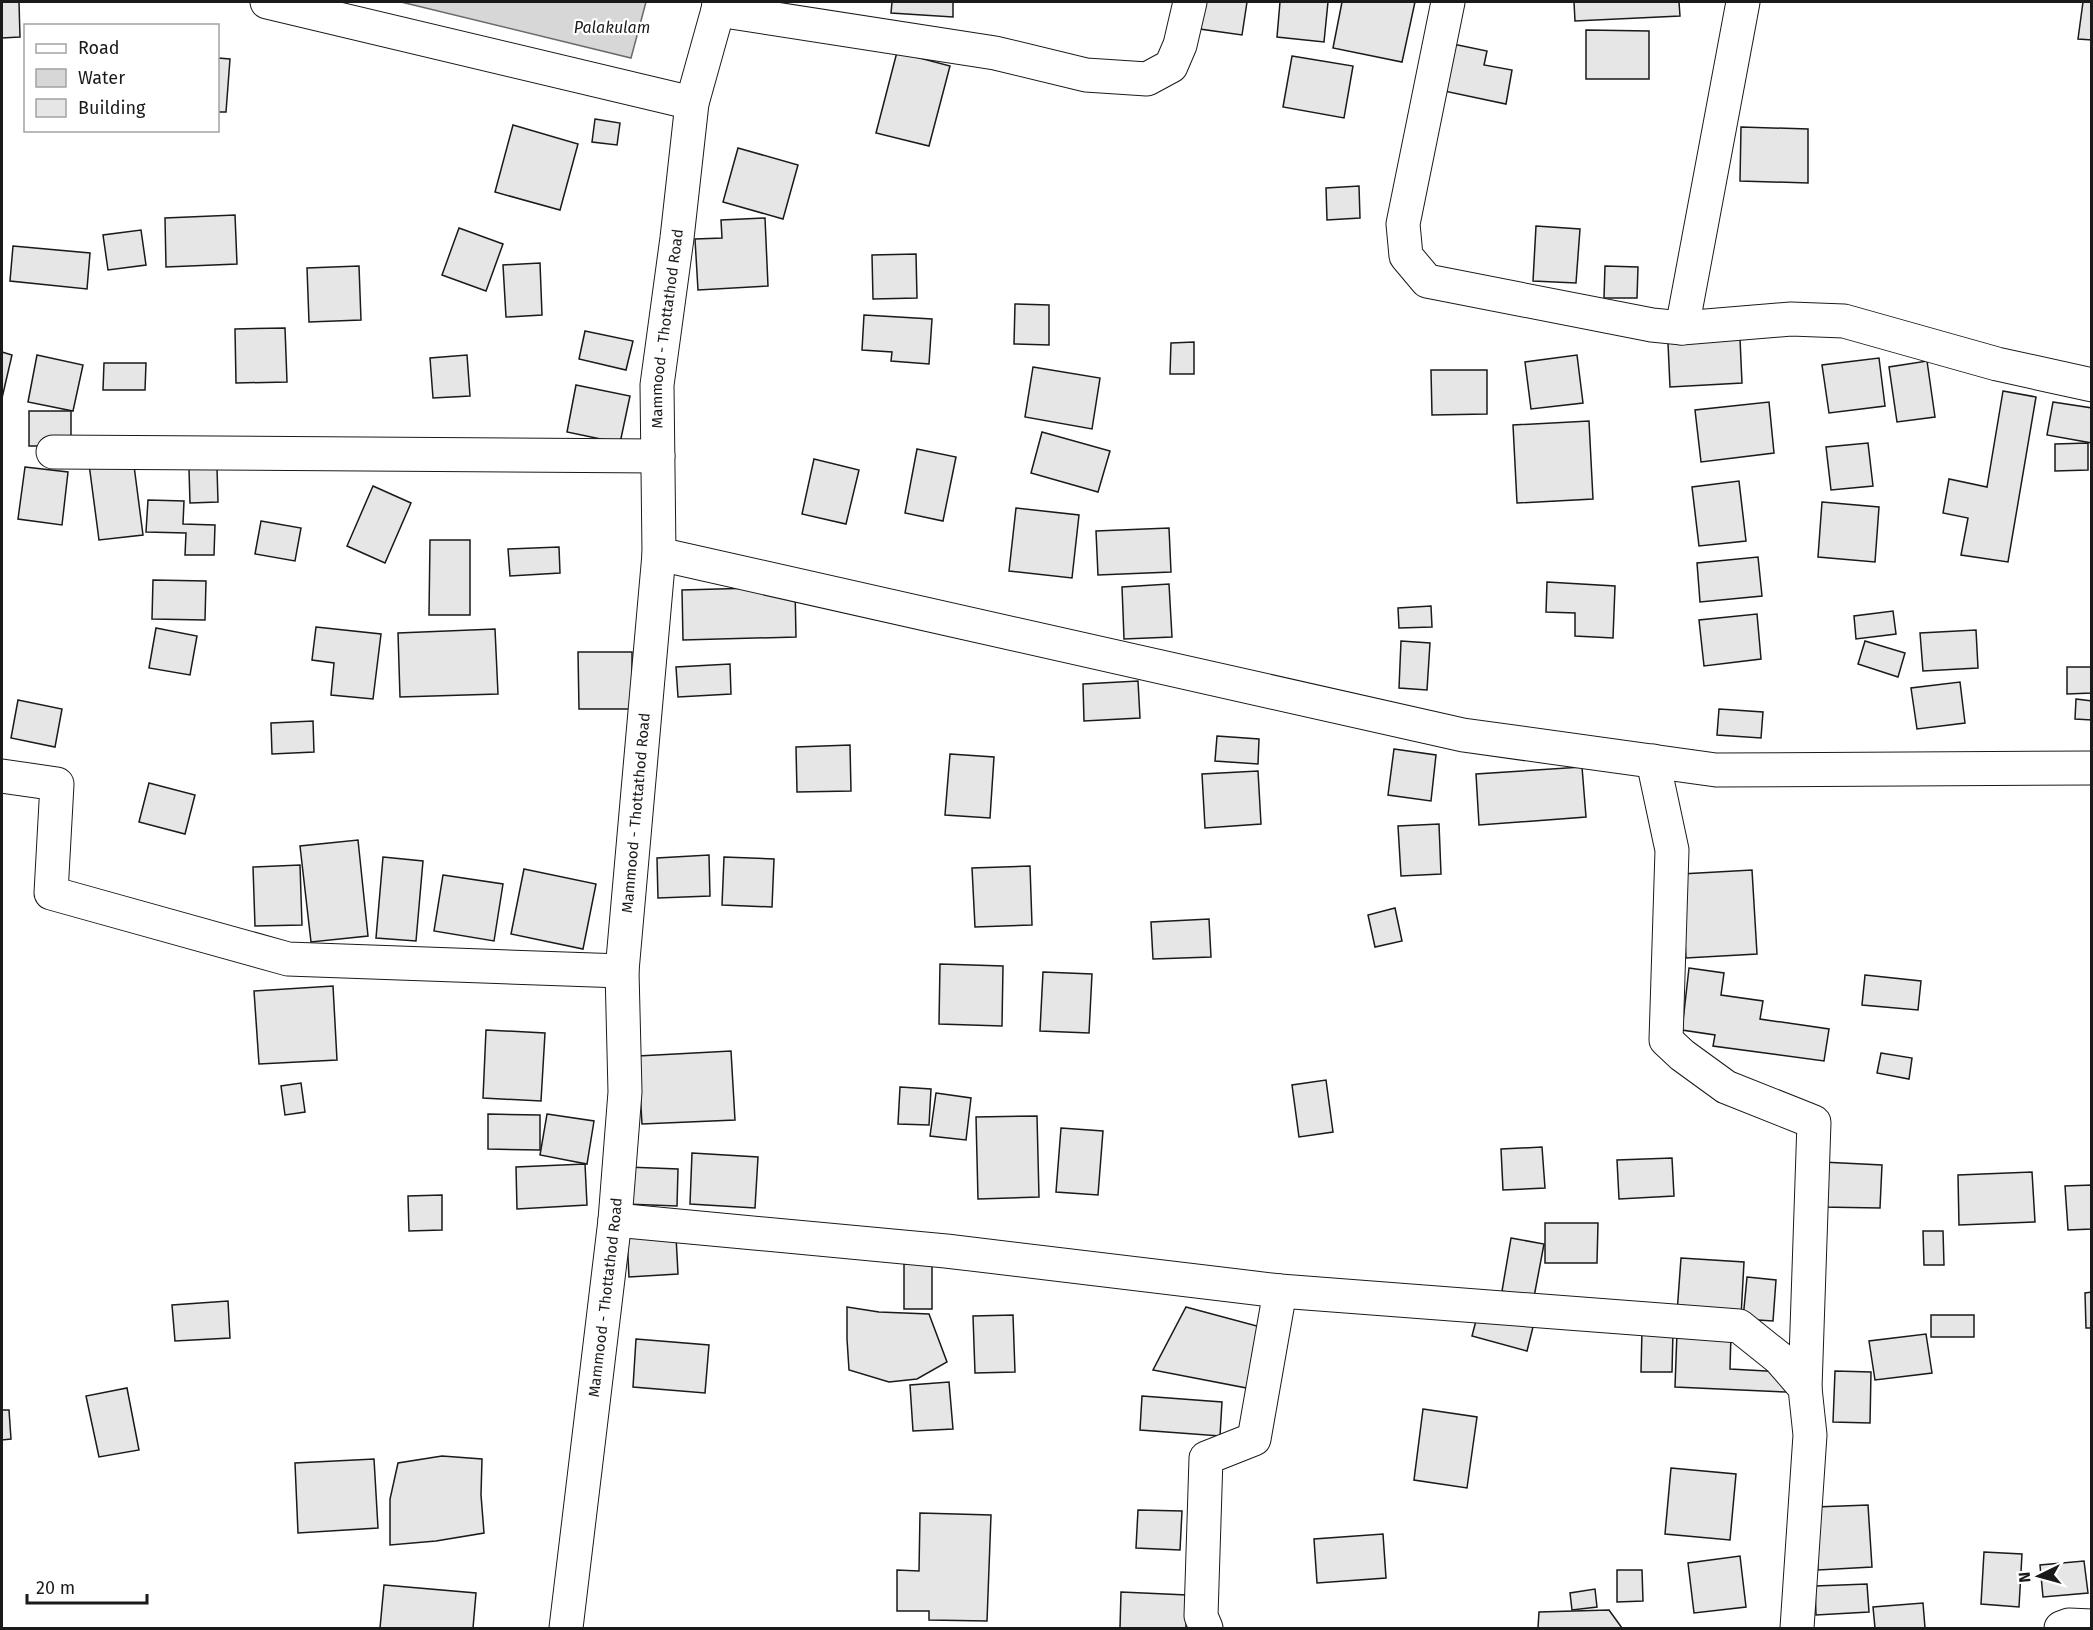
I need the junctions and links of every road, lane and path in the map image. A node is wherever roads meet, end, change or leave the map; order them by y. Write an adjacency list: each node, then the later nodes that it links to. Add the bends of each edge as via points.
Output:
1 (267, 2): 6 (street)
2 (1190, 2): 5 (street, via 1171,66 1147,79 1086,75 995,53)
3 (1448, 2): 7 (street, via 1403,224 1406,256 1427,281)
4 (1743, 2): 7 (street)
5 (719, 6): 6 (street, Mammood - Thottathod Road)
6 (692, 103): 10 (street, Mammood - Thottathod Road, via 657,385)
7 (1683, 328): 8 (street, via 1791,319 1844,321 1997,364)
8 (2091, 385)
9 (52, 452): 10 (street)
10 (658, 456): 11 (street, Mammood - Thottathod Road)
11 (659, 554): 12 (street, via 1463,735); 15 (street, Mammood - Thottathod Road)
12 (1653, 761): 13 (street, via 1716,770); 18 (street, via 1672,850 1666,1040 1726,1087 1814,1122)
13 (2091, 768)
14 (2, 776): 15 (street, via 57,784 51,893 288,958)
15 (622, 971): 16 (street, Mammood - Thottathod Road, via 625,1092)
16 (615, 1220): 17 (street, via 946,1251); 20 (street, Mammood - Thottathod Road)
17 (1280, 1291): 18 (street, via 1739,1326 1779,1358); 21 (street, via 1254,1439 1206,1458 1201,1616)
18 (1805, 1388): 22 (street, via 1810,1435)
19 (2091, 1626): 23 (street, via 2069,1625)
20 (566, 1629)
21 (1206, 1629)
22 (1797, 1629)
23 (2061, 1629)

